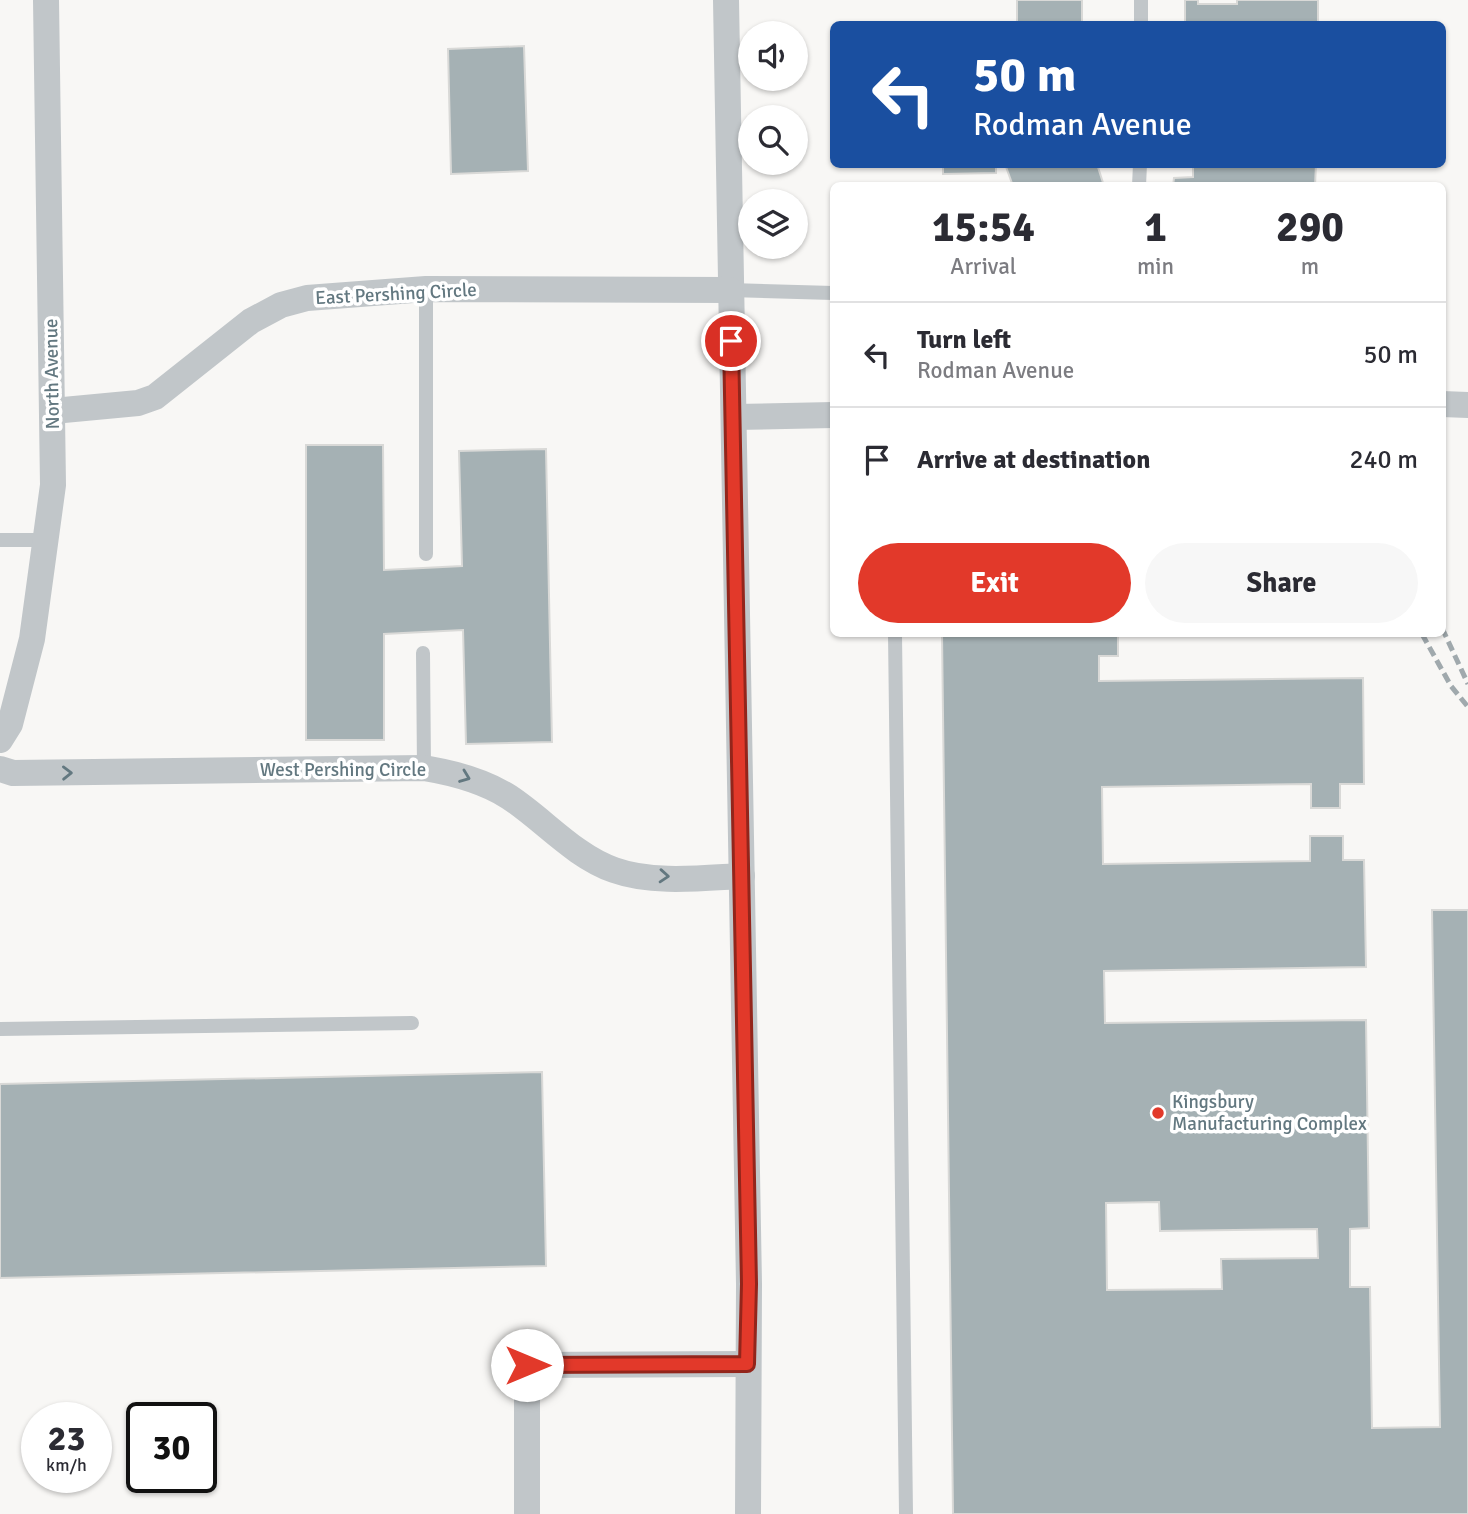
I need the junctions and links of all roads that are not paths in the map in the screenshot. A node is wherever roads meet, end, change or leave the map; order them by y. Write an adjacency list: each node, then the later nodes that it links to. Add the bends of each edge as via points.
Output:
1 (46, 0): 10 (street, North Avenue)
2 (726, 0): 6 (street)
3 (1141, 0): 4 (lane)
4 (1141, 21)
5 (426, 289): 6 (street, East Pershing Circle); 10 (street, East Pershing Circle, via 343,293 281,306 231,335 155,397 138,403); 15 (lane)
6 (730, 290): 7 (lane); 12 (street)
7 (830, 293)
8 (1446, 404): 9 (street)
9 (1468, 405)
10 (53, 411): 14 (street, North Avenue)
11 (830, 415): 12 (street)
12 (734, 417): 21 (street)
13 (0, 540): 14 (lane)
14 (47, 540): 18 (street, North Avenue, via 32,639 10,724)
15 (426, 554)
16 (895, 637): 27 (lane)
17 (423, 653): 19 (lane)
18 (0, 740)
19 (424, 768): 20 (street, West Pershing Circle, one-way to 19, via 13,774); 21 (street, West Pershing Circle, one-way to 21, via 454,773 507,796 576,849 616,871 688,878)
20 (0, 769)
21 (742, 876): 24 (street)
22 (412, 1023): 23 (lane)
23 (0, 1029)
24 (747, 1364): 25 (street, via 527,1365); 26 (street)
25 (527, 1514)
26 (748, 1514)
27 (906, 1514)

